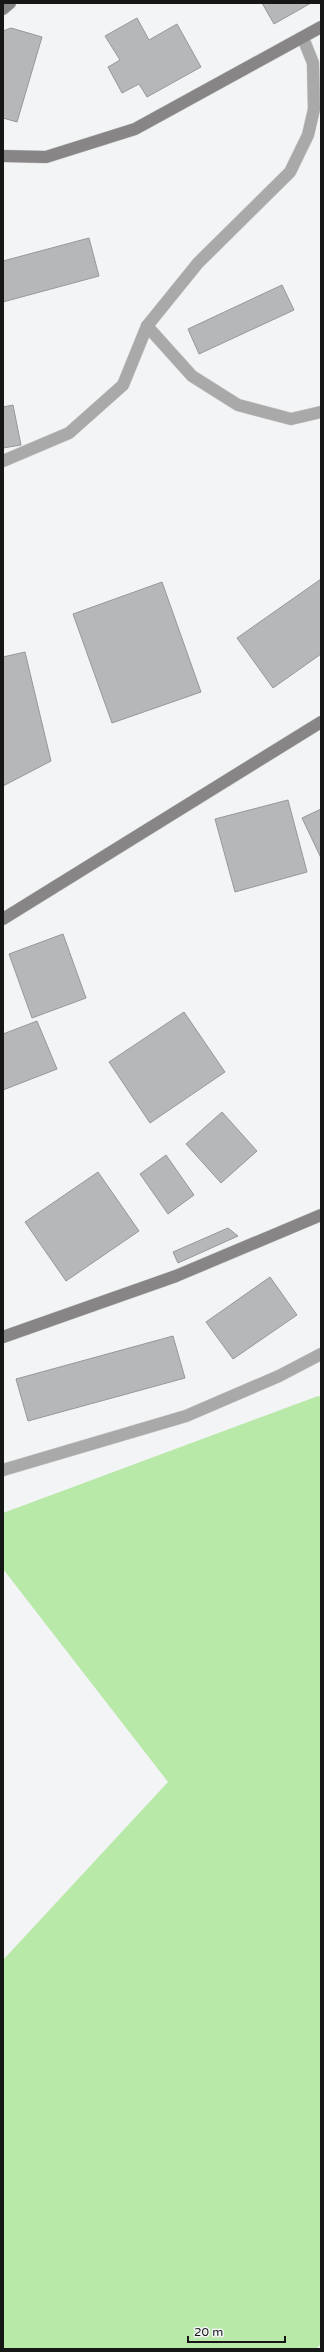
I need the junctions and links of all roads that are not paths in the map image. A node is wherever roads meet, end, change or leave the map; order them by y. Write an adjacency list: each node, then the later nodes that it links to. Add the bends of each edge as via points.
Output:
1 (10, 3): 2 (street)
2 (3, 9)
3 (321, 27): 4 (street)
4 (303, 38): 5 (street, via 135,129 46,157); 6 (street, via 313,62 314,109 308,135 290,172 198,263)
5 (3, 156)
6 (147, 326): 7 (street, via 192,376 238,404 291,419); 8 (street, via 123,384 69,433)
7 (321, 412)
8 (3, 461)
9 (321, 722): 10 (street)
10 (3, 919)
11 (321, 1215): 12 (street, via 176,1276)
12 (3, 1337)
13 (321, 1354): 14 (street, via 279,1376 186,1416)
14 (3, 1470)

